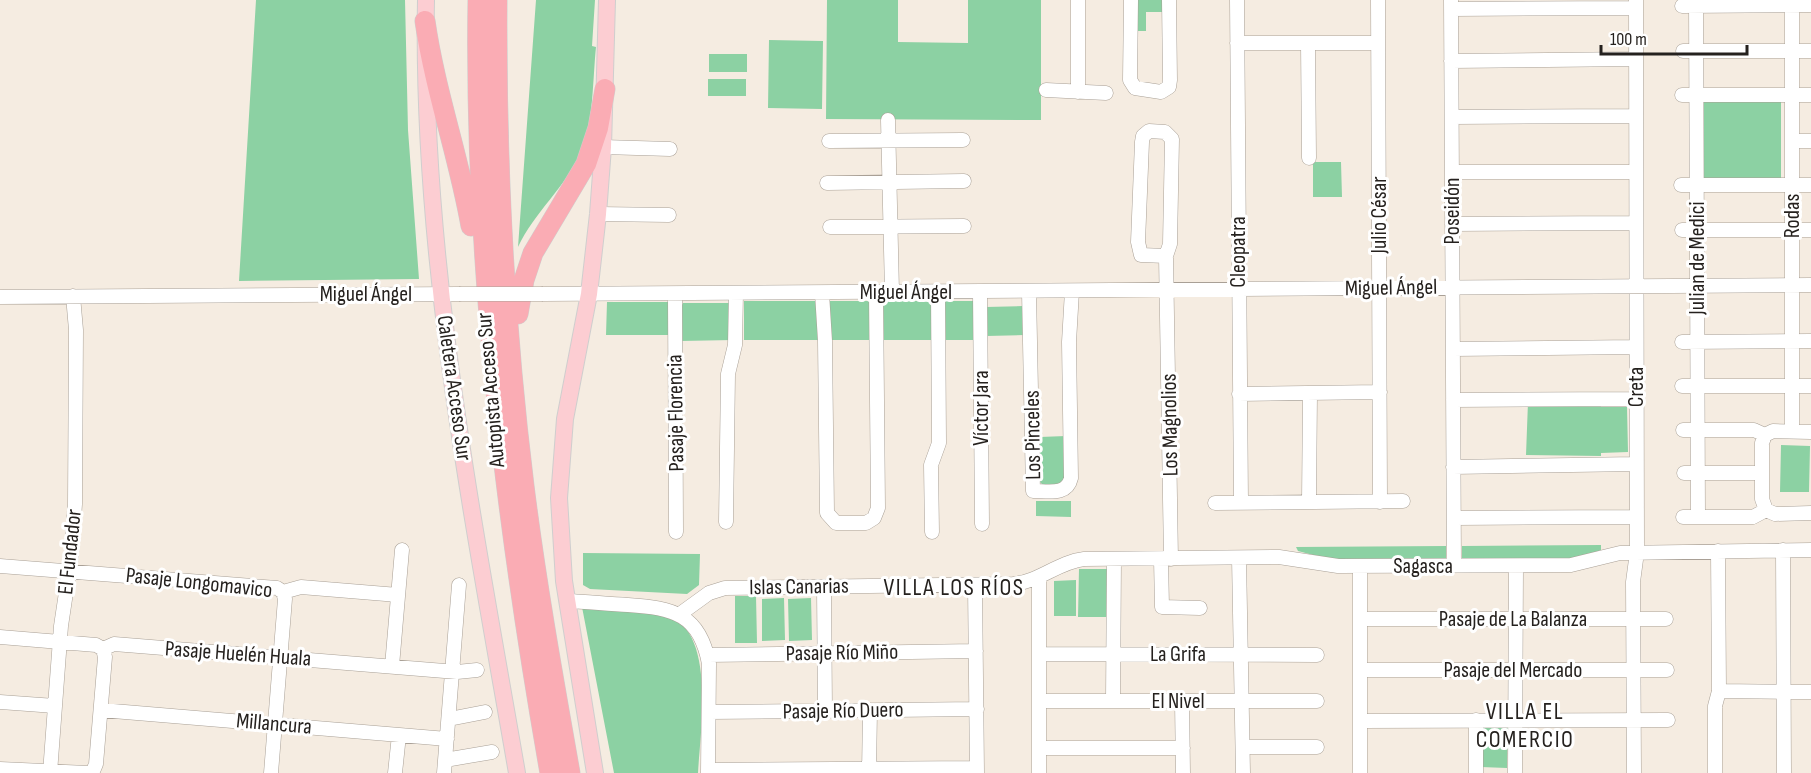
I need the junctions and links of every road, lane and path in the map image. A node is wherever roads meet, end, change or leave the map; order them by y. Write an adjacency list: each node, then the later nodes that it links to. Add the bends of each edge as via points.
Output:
1 (426, 0): 15 (main road, Caletera Acceso Sur)
2 (478, 0): 84 (highway, Autopista Acceso Sur, via 479,161)
3 (497, 0): 91 (highway, Autopista Acceso Sur, via 500,184)
4 (607, 0): 24 (main road)
5 (1078, 0): 26 (street)
6 (1131, 0): 7 (street, via 1130,80 1135,88 1161,92 1169,87 1170,80)
7 (1169, 0)
8 (1237, 0): 16 (street, Cleopatra)
9 (1378, 0): 18 (street, Julio César)
10 (1792, 3): 12 (street); 14 (street); 20 (street, Rodas)
11 (1636, 4): 13 (street); 22 (street, Creta)
12 (1691, 4): 19 (street, Julian de Medici)
13 (1451, 5): 23 (street, Poseidón)
14 (1811, 5)
15 (425, 21): 79 (main road, Caletera Acceso Sur, via 426,120); 84 (highway)
16 (1237, 43): 17 (street); 70 (street, Cleopatra)
17 (1308, 43): 18 (street); 41 (street)
18 (1378, 43): 67 (street, Julio César)
19 (1690, 51): 20 (street); 28 (street, Julian de Medici)
20 (1792, 51): 21 (street); 29 (street, Rodas)
21 (1811, 51)
22 (1636, 59): 23 (street); 31 (street, Creta)
23 (1451, 61): 32 (street, Poseidón)
24 (605, 89): 39 (main road); 91 (highway, via 586,164 538,242 528,267 518,317)
25 (1046, 90): 26 (street)
26 (1078, 92): 27 (street)
27 (1106, 93)
28 (1689, 95): 29 (street); 48 (street, Julian de Medici)
29 (1792, 95): 30 (street); 37 (street, Rodas)
30 (1811, 95)
31 (1636, 116): 32 (street); 43 (street, Creta)
32 (1452, 117): 42 (street, Poseidón)
33 (888, 120): 36 (street)
34 (963, 140): 36 (street)
35 (828, 141): 36 (street)
36 (889, 141): 45 (street)
37 (1792, 141): 38 (street); 49 (street, Rodas)
38 (1811, 141)
39 (603, 147): 40 (street); 51 (main road)
40 (670, 149)
41 (1309, 158)
42 (1452, 172): 43 (street); 54 (street, Poseidón)
43 (1636, 172): 53 (street, Creta)
44 (964, 181): 45 (street)
45 (890, 182): 46 (street); 55 (street)
46 (827, 183)
47 (1681, 185): 48 (street)
48 (1697, 185): 49 (street); 59 (street, Julian de Medici)
49 (1792, 185): 50 (street); 60 (street, Rodas)
50 (1811, 185)
51 (598, 214): 52 (street); 80 (main road)
52 (669, 216)
53 (1636, 223): 54 (street); 65 (street, Creta)
54 (1452, 224): 68 (street, Poseidón)
55 (890, 226): 56 (street); 57 (street); 74 (street)
56 (964, 226)
57 (830, 227)
58 (1682, 230): 59 (street)
59 (1697, 230): 60 (street); 66 (street, Julian de Medici)
60 (1792, 230): 61 (street); 63 (street, Rodas)
61 (1811, 230)
62 (1166, 256): 62 (street, Los Magnolios, via 1141,255 1138,242 1142,142 1149,131 1165,132 1172,140 1170,244); 69 (street, Los Magnolios)
63 (1792, 285): 64 (street, Miguel Ángel); 66 (street, Miguel Ángel); 86 (street, Rodas)
64 (1811, 285)
65 (1636, 286): 66 (street, Miguel Ángel); 68 (street, Miguel Ángel); 89 (street, Creta)
66 (1697, 286): 85 (street, Julian de Medici)
67 (1379, 287): 68 (street, Miguel Ángel); 70 (street, Miguel Ángel); 96 (street, Julio César)
68 (1452, 287): 90 (street, Poseidón)
69 (1166, 290): 70 (street, Miguel Ángel); 72 (street, Miguel Ángel); 133 (street, Los Magnolios)
70 (1238, 290): 98 (street, Cleopatra)
71 (1029, 291): 72 (street, Miguel Ángel); 72 (street, Los Pinceles, via 1033,491 1058,492 1068,486 1071,478); 76 (street, Miguel Ángel)
72 (1072, 291)
73 (876, 292): 74 (street, Miguel Ángel); 78 (street, Miguel Ángel); 78 (street, via 878,508 874,518 866,523 836,522 827,513)
74 (892, 292): 75 (street, Miguel Ángel)
75 (938, 292): 76 (street, Miguel Ángel); 125 (street, via 939,443 931,465)
76 (980, 292): 123 (street, Víctor Jara)
77 (736, 293): 78 (street, Miguel Ángel); 81 (street, Miguel Ángel); 122 (street, via 735,345 728,374)
78 (822, 293)
79 (450, 294): 80 (street, Miguel Ángel, bridge); 82 (street, Miguel Ángel); 209 (main road, Caletera Acceso Sur, via 459,434)
80 (589, 294): 81 (street, Miguel Ángel); 145 (main road, via 562,445 559,524)
81 (675, 294): 124 (street, Pasaje Florencia)
82 (79, 296): 83 (street, Miguel Ángel); 138 (street, El Fundador, via 76,488)
83 (0, 297)
84 (488, 313): 210 (highway, Autopista Acceso Sur, via 509,518)
85 (1698, 341): 86 (street); 88 (street); 93 (street, Julian de Medici)
86 (1792, 341): 87 (street); 94 (street, Rodas)
87 (1811, 341)
88 (1682, 342)
89 (1636, 347): 90 (street); 99 (street, Creta)
90 (1453, 349): 100 (street, Poseidón)
91 (513, 382): 211 (highway, Autopista Acceso Sur, via 538,588)
92 (1682, 386): 93 (street)
93 (1698, 386): 94 (street); 102 (street, Julian de Medici)
94 (1792, 386): 95 (street); 103 (street, Rodas)
95 (1811, 386)
96 (1380, 392): 97 (street); 113 (street, Julio César)
97 (1310, 393): 98 (street); 112 (street)
98 (1239, 394): 115 (street, Cleopatra)
99 (1636, 399): 100 (street); 106 (street, Creta)
100 (1453, 400): 107 (street, Poseidón)
101 (1683, 430): 102 (street)
102 (1698, 430): 105 (street, via 1754,430); 109 (street, Julian de Medici)
103 (1792, 432): 104 (street); 105 (street, via 1773,431)
104 (1811, 432)
105 (1765, 435): 110 (street)
106 (1636, 464): 107 (street); 118 (street, Creta)
107 (1453, 467): 121 (street, Poseidón)
108 (1684, 473): 109 (street)
109 (1698, 473): 110 (street); 120 (street, Julian de Medici)
110 (1762, 473): 116 (street, via 1762,503)
111 (1403, 501): 113 (street)
112 (1309, 502): 113 (street); 115 (street)
113 (1380, 502)
114 (1215, 503): 115 (street)
115 (1241, 503)
116 (1766, 510): 117 (street, via 1775,514); 120 (street, via 1753,517)
117 (1811, 513)
118 (1636, 517): 121 (street); 130 (street, Creta)
119 (1683, 517): 120 (street)
120 (1698, 517)
121 (1454, 518): 136 (street, Poseidón)
122 (726, 522)
123 (982, 524)
124 (676, 532)
125 (932, 532)
126 (402, 550): 144 (street)
127 (1783, 550): 128 (street, Sagasca); 129 (street, Sagasca); 171 (street)
128 (1811, 550)
129 (1718, 551): 130 (street, Sagasca); 170 (street)
130 (1637, 552): 137 (street, Sagasca, via 1612,554 1580,565); 150 (street, Creta)
131 (1239, 558): 133 (street, Sagasca); 135 (street, Sagasca, via 1292,557 1328,565); 159 (street)
132 (1114, 559): 133 (street, Sagasca); 139 (street, Sagasca, via 1068,562); 158 (street)
133 (1166, 559): 146 (street, Los Magnolios, via 1162,607)
134 (0, 566): 138 (street, Pasaje Longomavico)
135 (1360, 566): 136 (street, Sagasca); 148 (street)
136 (1454, 566): 137 (street, Sagasca)
137 (1516, 566): 149 (street)
138 (69, 571): 143 (street, Pasaje Longomavico, via 277,588); 153 (street, El Fundador)
139 (1039, 577): 141 (street, Islas Canarias, via 1019,584); 157 (street)
140 (459, 585): 169 (street)
141 (975, 585): 142 (street, Islas Canarias); 155 (street)
142 (824, 587): 147 (street, Islas Canarias, via 720,589); 156 (street)
143 (283, 592): 144 (street, Pasaje Longomavico, via 301,587); 162 (street)
144 (398, 595): 163 (street)
145 (567, 601): 147 (street, via 662,608); 212 (main road)
146 (1200, 608)
147 (680, 614): 160 (street, via 698,634)
148 (1360, 619): 149 (street, Pasaje de La Balanza); 165 (street)
149 (1516, 619): 150 (street, Pasaje de La Balanza); 166 (street)
150 (1633, 619): 151 (street, Pasaje de La Balanza); 167 (street, Creta)
151 (1666, 619)
152 (0, 637): 153 (street, Pasaje Huelén Huala)
153 (60, 642): 154 (street, Pasaje Huelén Huala); 179 (street, El Fundador)
154 (103, 649): 162 (street, Pasaje Huelén Huala, via 114,644); 181 (street)
155 (976, 651): 156 (street, Pasaje Río Miño); 180 (street)
156 (824, 653): 160 (street, Pasaje Río Miño); 183 (street)
157 (1039, 654): 158 (street, La Grifa); 173 (street)
158 (1113, 654): 159 (street, La Grifa); 174 (street)
159 (1243, 654): 161 (street, La Grifa); 176 (street)
160 (708, 655): 185 (street)
161 (1317, 655)
162 (280, 657): 163 (street, Pasaje Huelén Huala); 192 (street)
163 (392, 666): 169 (street, Pasaje Huelén Huala)
164 (477, 670): 169 (street, Pasaje Huelén Huala)
165 (1360, 670): 166 (street, Pasaje del Mercado); 191 (street)
166 (1516, 670): 167 (street, Pasaje del Mercado); 188 (street)
167 (1634, 670): 168 (street, Pasaje del Mercado); 189 (street, Creta)
168 (1667, 670)
169 (453, 672): 186 (street)
170 (1719, 691): 171 (street); 220 (street, via 1715,706)
171 (1784, 692): 172 (street); 221 (street)
172 (1811, 692)
173 (1039, 701): 174 (street, El Nivel); 197 (street)
174 (1113, 701): 175 (street, El Nivel)
175 (1182, 701): 176 (street, El Nivel); 198 (street)
176 (1243, 701): 177 (street, El Nivel); 195 (street)
177 (1317, 701)
178 (0, 702): 179 (street)
179 (55, 706): 204 (street, El Fundador)
180 (976, 709): 182 (street, Pasaje Río Duero); 203 (street)
181 (100, 710): 192 (street, Millancura); 205 (street, via 96,764)
182 (870, 710): 183 (street, Pasaje Río Duero); 202 (street)
183 (825, 711): 185 (street, Pasaje Río Duero)
184 (485, 712): 186 (street)
185 (709, 712): 206 (street)
186 (449, 719): 194 (street)
187 (1476, 720): 188 (street); 191 (street); 217 (street)
188 (1516, 720): 189 (street); 218 (street)
189 (1634, 720): 190 (street); 219 (street, Creta)
190 (1668, 720)
191 (1360, 721): 216 (street)
192 (275, 724): 193 (street, Millancura); 207 (street)
193 (399, 735): 194 (street, Millancura); 208 (street)
194 (447, 739): 200 (street)
195 (1243, 747): 196 (street); 215 (street)
196 (1317, 747)
197 (1039, 748): 198 (street); 213 (street)
198 (1183, 748): 214 (street)
199 (492, 752): 200 (street)
200 (445, 766)
201 (0, 769): 204 (street)
202 (869, 771): 203 (street); 206 (street)
203 (977, 771)
204 (50, 772): 205 (street)
205 (91, 772)
206 (708, 772)
207 (272, 773)
208 (395, 773)
209 (518, 773)
210 (550, 773)
211 (570, 773)
212 (595, 773)
213 (1039, 773)
214 (1183, 773)
215 (1243, 773)
216 (1360, 773)
217 (1476, 773)
218 (1515, 773)
219 (1634, 773)
220 (1715, 773)
221 (1784, 773)

